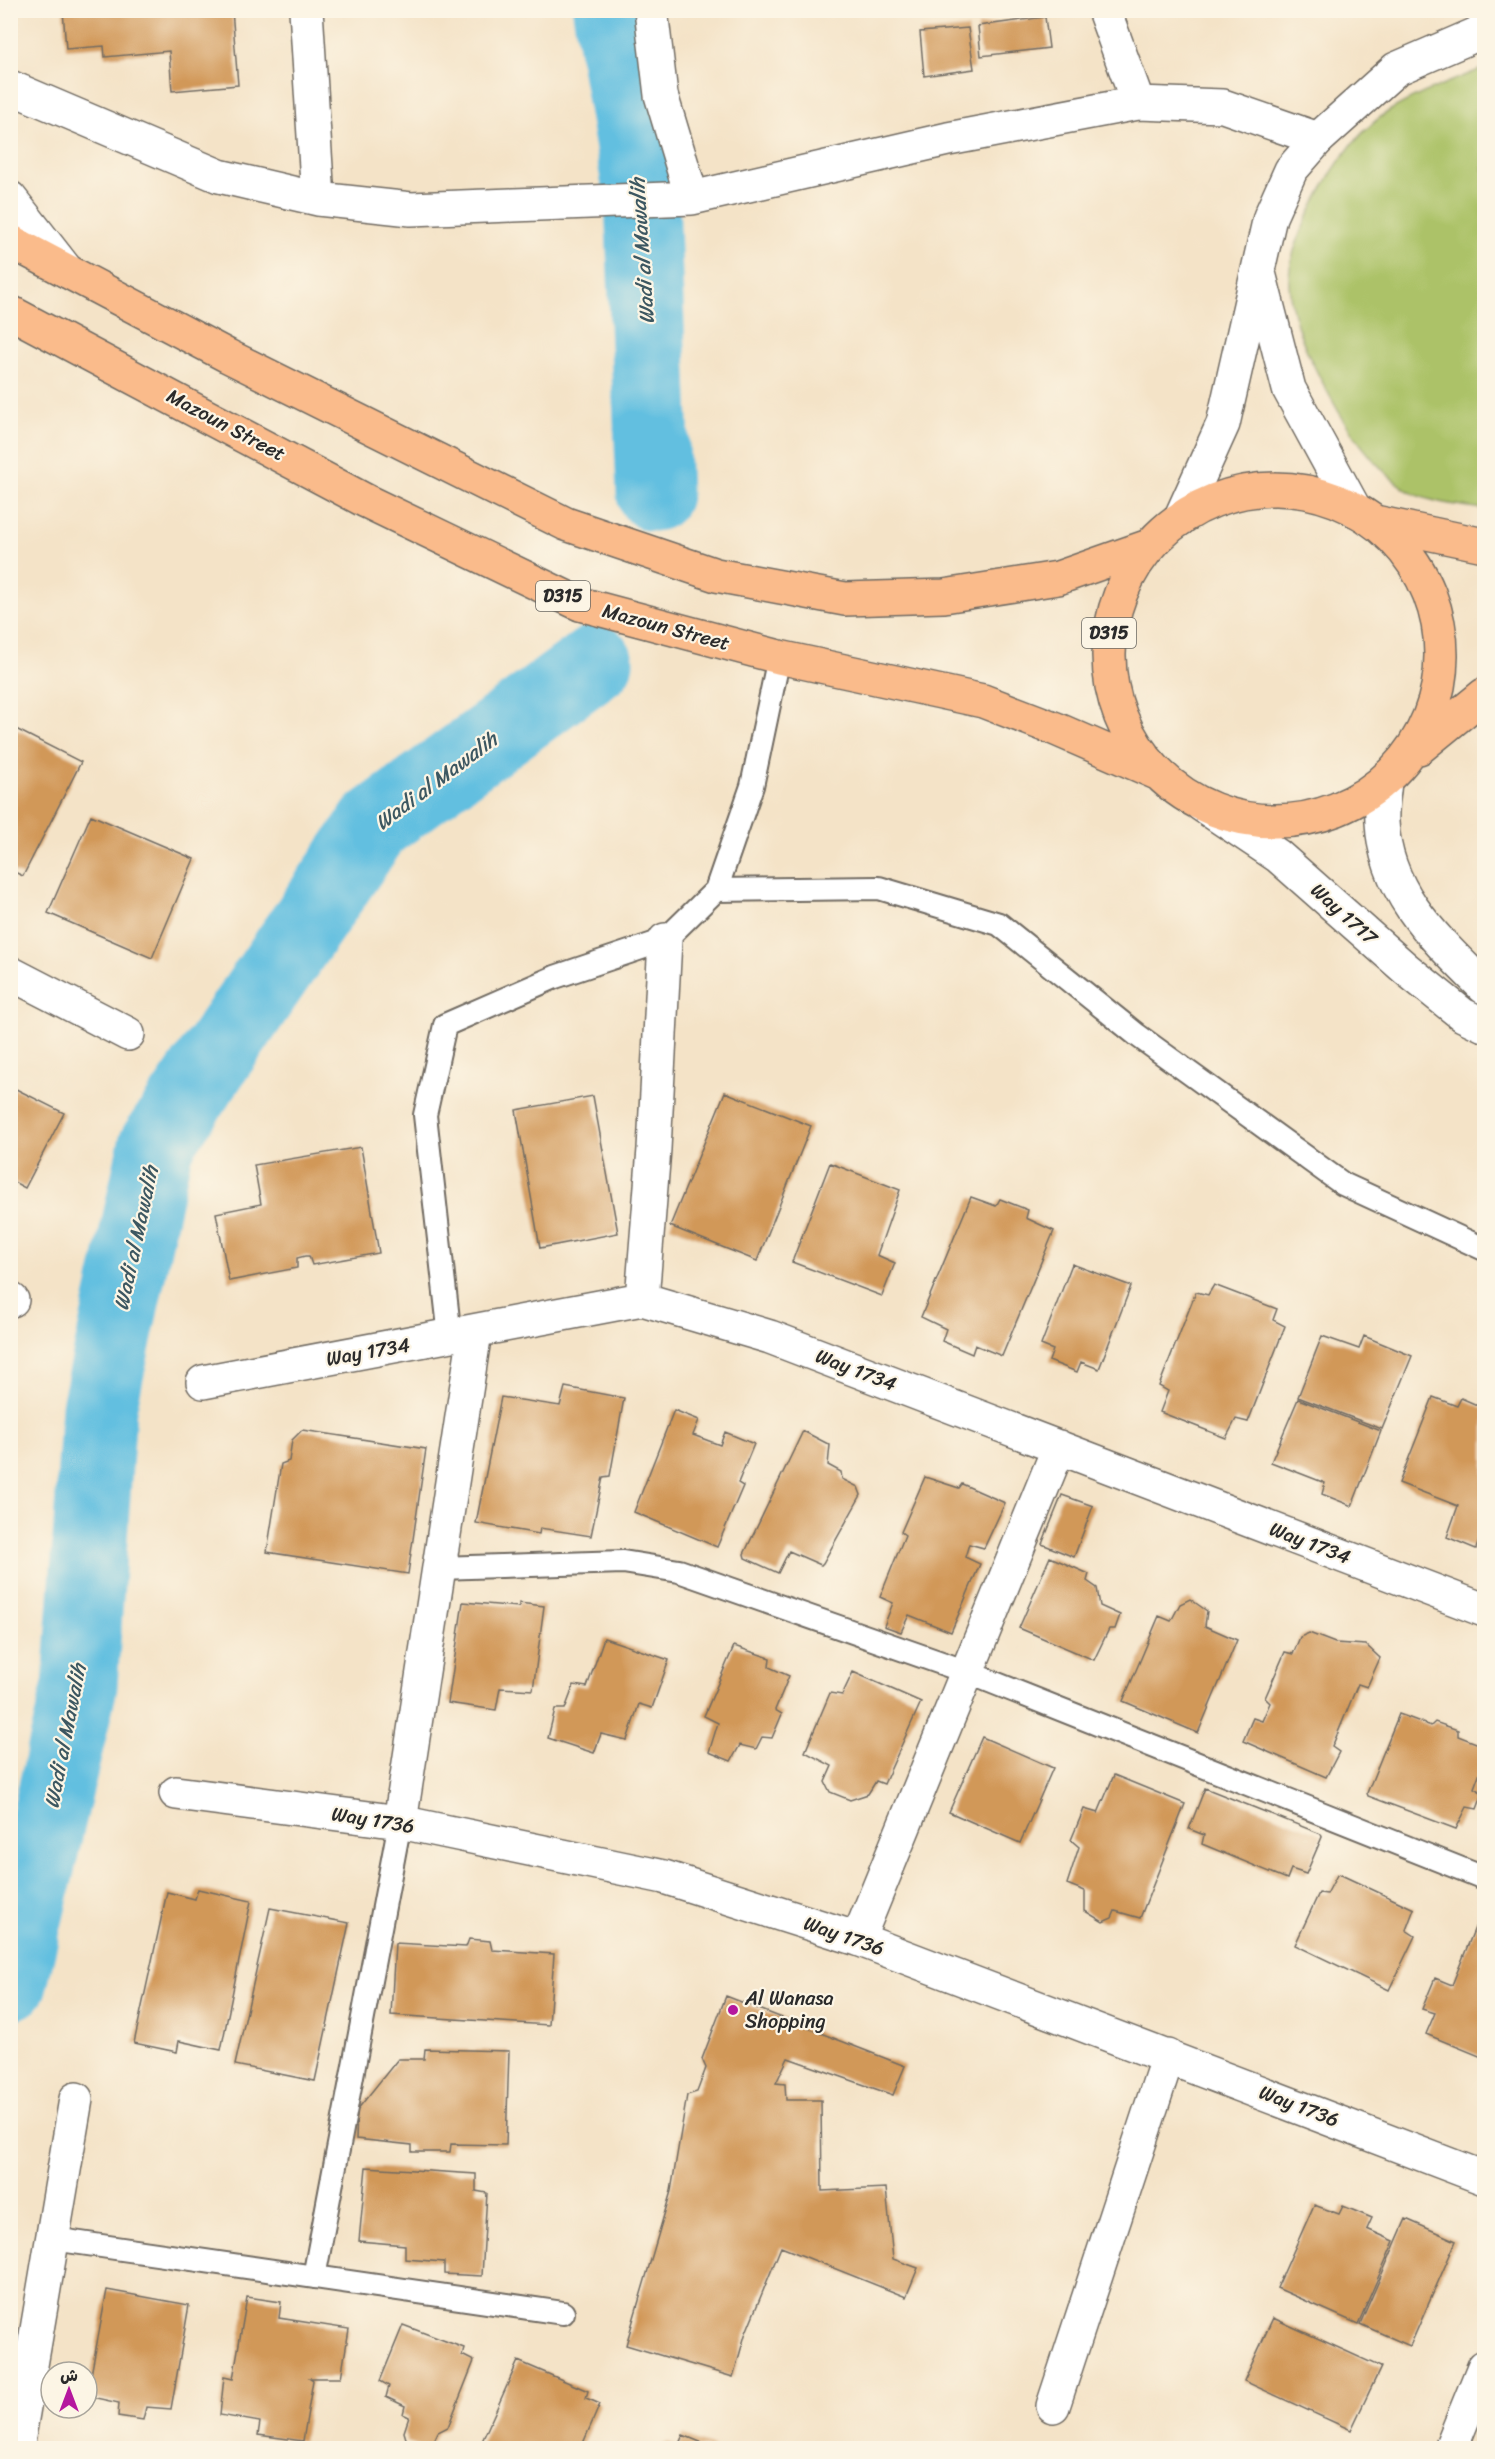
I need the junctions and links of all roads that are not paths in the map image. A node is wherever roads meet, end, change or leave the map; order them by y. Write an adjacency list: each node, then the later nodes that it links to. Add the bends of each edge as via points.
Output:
1 (306, 10): 10 (street)
2 (651, 10): 9 (street, via 662,95)
3 (1104, 10): 6 (street)
4 (1485, 31): 7 (street, via 1396,69)
5 (10, 87): 10 (street, via 219,176)
6 (1138, 103): 7 (street, via 1223,106); 9 (street, via 948,139)
7 (1318, 140): 12 (street, via 1291,170 1270,217)
8 (10, 198): 13 (street)
9 (692, 198): 10 (street, via 411,209)
10 (318, 199)
11 (10, 241): 13 (main road, D315)
12 (1258, 267): 15 (street, via 1289,389); 16 (street, via 1223,424)
13 (67, 271): 18 (main road, D315, via 228,356 566,524 717,575 845,599 944,597 1058,578)
14 (10, 312): 19 (main road, Mazoun Street / D315, via 366,501 580,604)
15 (1365, 516): 16 (main road, D315, via 1327,497 1297,490 1266,490 1207,503); 17 (main road, D315); 21 (main road, D315, via 1397,542 1415,565 1430,591 1442,649 1434,707)
16 (1180, 519): 18 (main road, D315)
17 (1485, 545)
18 (1149, 546): 22 (main road, D315, via 1117,599 1108,661 1111,692 1122,722 1136,749)
19 (779, 657): 22 (main road, Mazoun Street / D315, via 983,701); 24 (lane, via 752,786)
20 (1485, 695): 21 (main road, D315)
21 (1396, 770): 23 (main road, D315, via 1359,799 1329,813 1297,820 1264,822 1232,817); 27 (street, via 1382,822 1387,862 1404,898 1427,930)
22 (1157, 773): 23 (main road, D315)
23 (1202, 805): 28 (street, Way 1717, via 1278,856 1406,969 1463,1015)
24 (717, 890): 25 (lane); 30 (lane, via 879,888 999,924 1137,1035 1343,1184)
25 (665, 940): 31 (street); 32 (lane, via 555,977 445,1025 425,1115)
26 (10, 973): 29 (street)
27 (1485, 987)
28 (1485, 1025)
29 (128, 1034)
30 (1485, 1249)
31 (642, 1299): 32 (street, Way 1734); 34 (street, Way 1734, via 770,1337)
32 (462, 1334): 33 (street, Way 1734); 35 (street)
33 (202, 1382)
34 (1059, 1447): 36 (street, Way 1734); 37 (street)
35 (439, 1568): 37 (lane, via 623,1562 679,1571); 39 (street)
36 (1485, 1610)
37 (967, 1672): 40 (lane); 41 (street)
38 (176, 1792): 39 (street, Way 1736)
39 (400, 1822): 41 (street, Way 1736, via 664,1877); 46 (lane)
40 (1485, 1878)
41 (858, 1939): 42 (street, Way 1736)
42 (1168, 2056): 44 (street, Way 1736); 49 (street)
43 (76, 2099): 45 (street)
44 (1485, 2178)
45 (53, 2239): 46 (lane); 50 (street)
46 (314, 2277): 47 (lane)
47 (563, 2313)
48 (1485, 2367): 51 (street)
49 (1053, 2406)
50 (17, 2448)
51 (1450, 2448)

